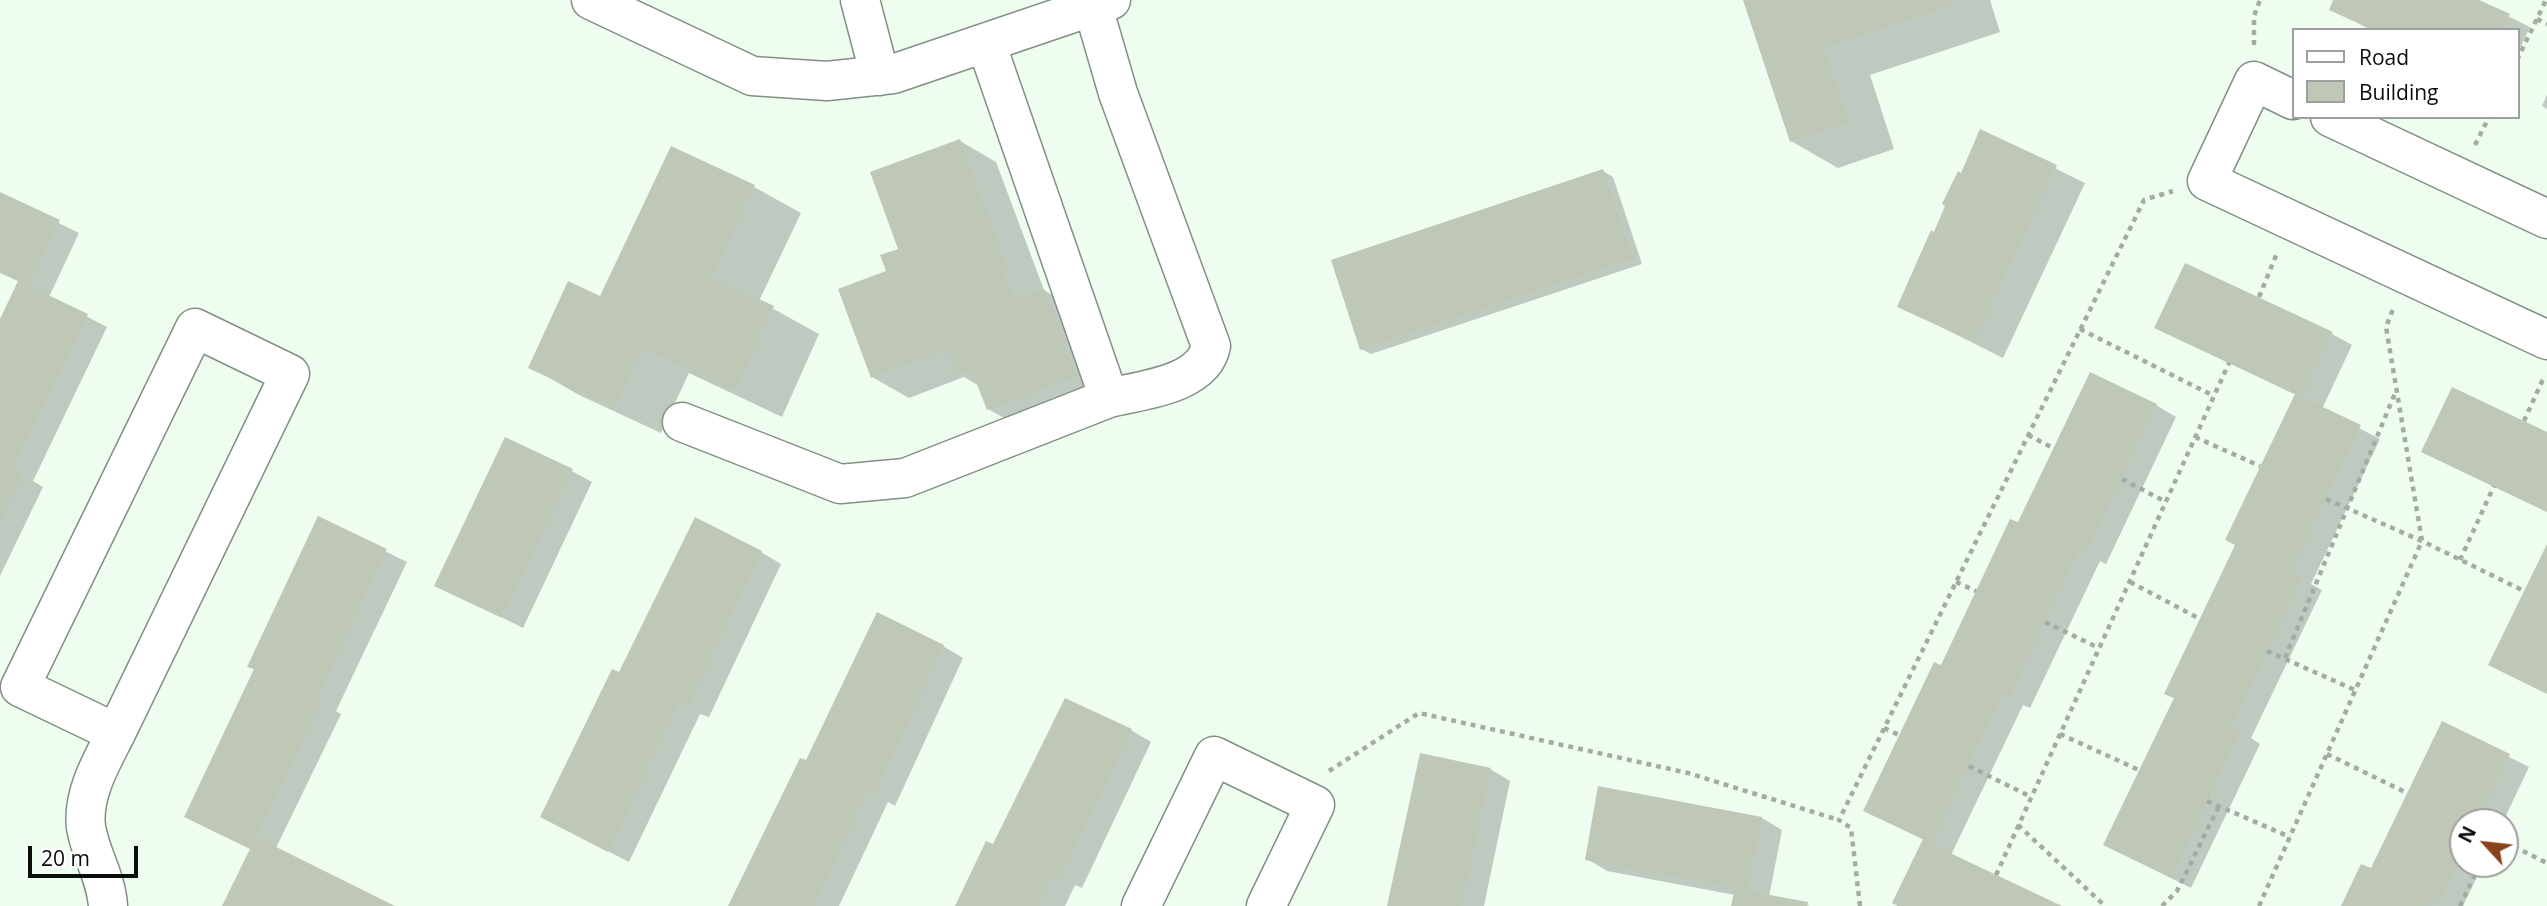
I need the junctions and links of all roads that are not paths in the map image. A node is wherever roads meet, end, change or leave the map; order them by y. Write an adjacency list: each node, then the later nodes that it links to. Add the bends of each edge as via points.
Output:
1 (591, 0): 4 (street)
2 (860, 0): 6 (street)
3 (1098, 2): 5 (street); 11 (street, via 1118,93 1211,346 1209,359 1196,372)
4 (658, 14): 6 (street, via 752,76 827,80)
5 (986, 43): 6 (street); 11 (street)
6 (880, 76)
7 (2292, 100): 10 (street, via 2254,81 2207,181)
8 (2334, 119): 9 (street)
9 (2547, 219)
10 (2547, 340)
11 (1109, 398): 12 (street, via 905,478 840,484)
12 (682, 422)
13 (116, 733): 13 (street, via 290,374 195,328 20,687); 14 (street, via 92,781 86,826 106,883)
14 (108, 906)
15 (1141, 906): 16 (street, via 1214,756 1315,805)
16 (1266, 906)

